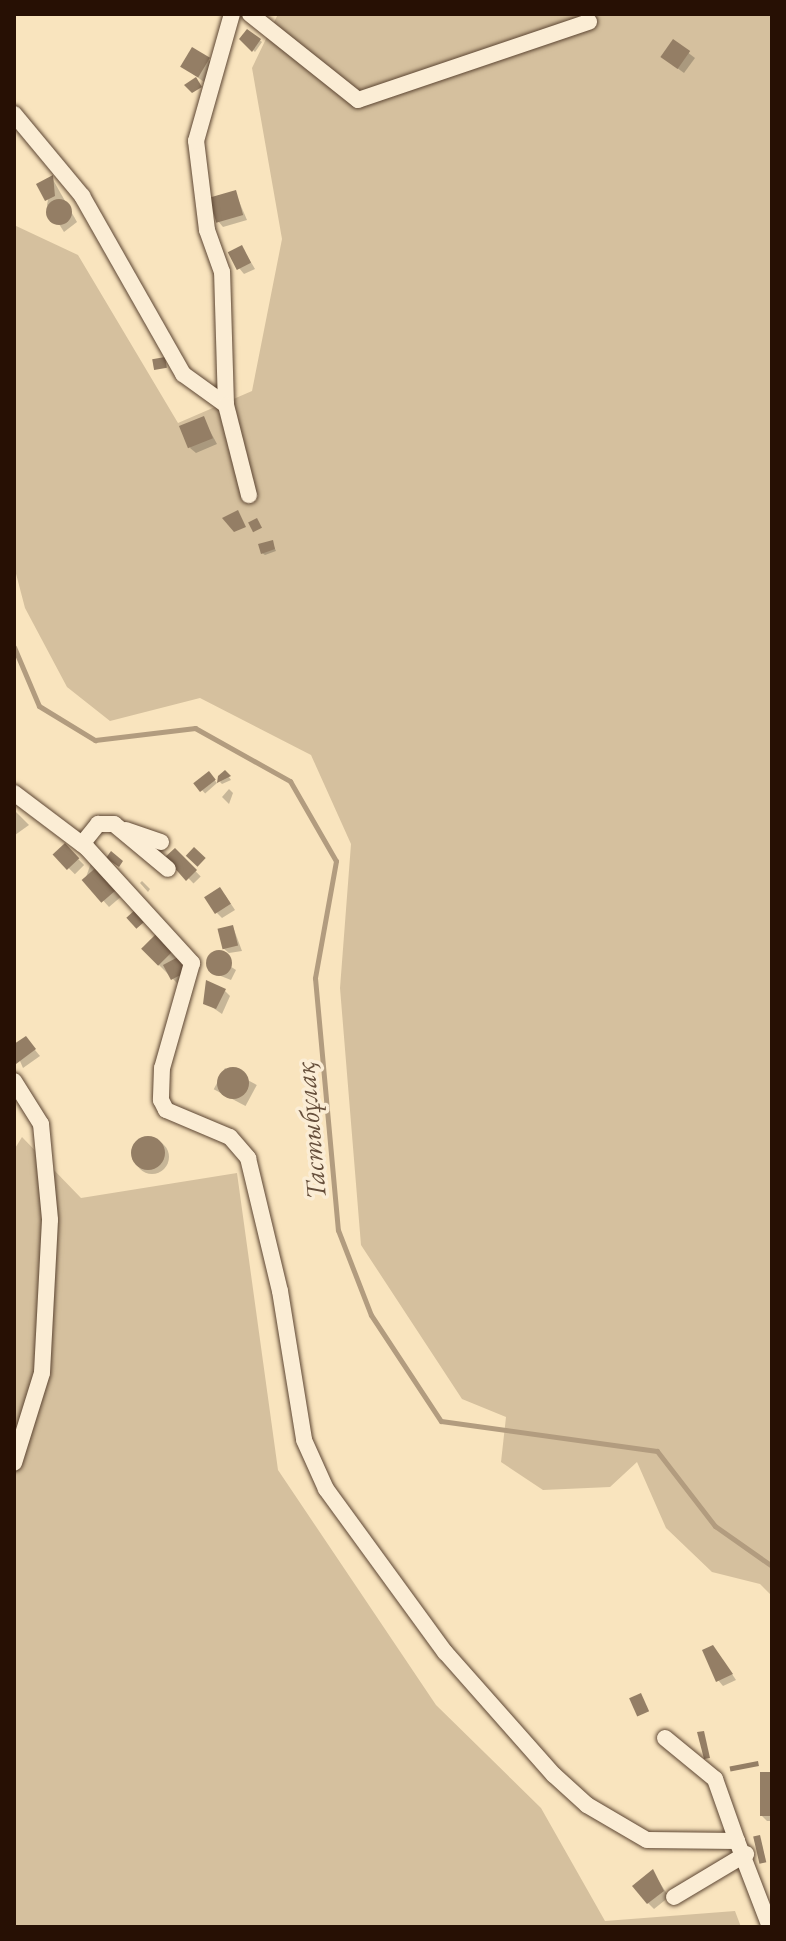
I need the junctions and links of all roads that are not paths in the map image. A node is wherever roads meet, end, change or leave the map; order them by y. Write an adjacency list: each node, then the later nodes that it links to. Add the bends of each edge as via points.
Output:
1 (232, 14): 5 (street, via 196,141 207,230 222,272)
2 (250, 14): 3 (street, via 358,100)
3 (589, 22)
4 (14, 114): 5 (street, via 82,196 183,374)
5 (226, 405): 6 (street)
6 (249, 495)
7 (14, 793): 10 (street)
8 (126, 830): 9 (street); 10 (street, via 98,824); 11 (street)
9 (161, 842)
10 (82, 844): 15 (street, via 192,963 162,1068 161,1100 166,1110 230,1137 248,1158 280,1291 304,1440 326,1489 445,1652 587,1805 647,1840)
11 (168, 869)
12 (14, 1081): 13 (street, via 41,1124 50,1220 42,1373)
13 (14, 1463)
14 (665, 1738): 15 (street, via 715,1779)
15 (741, 1847): 16 (street); 17 (street)
16 (674, 1897)
17 (770, 1927)

